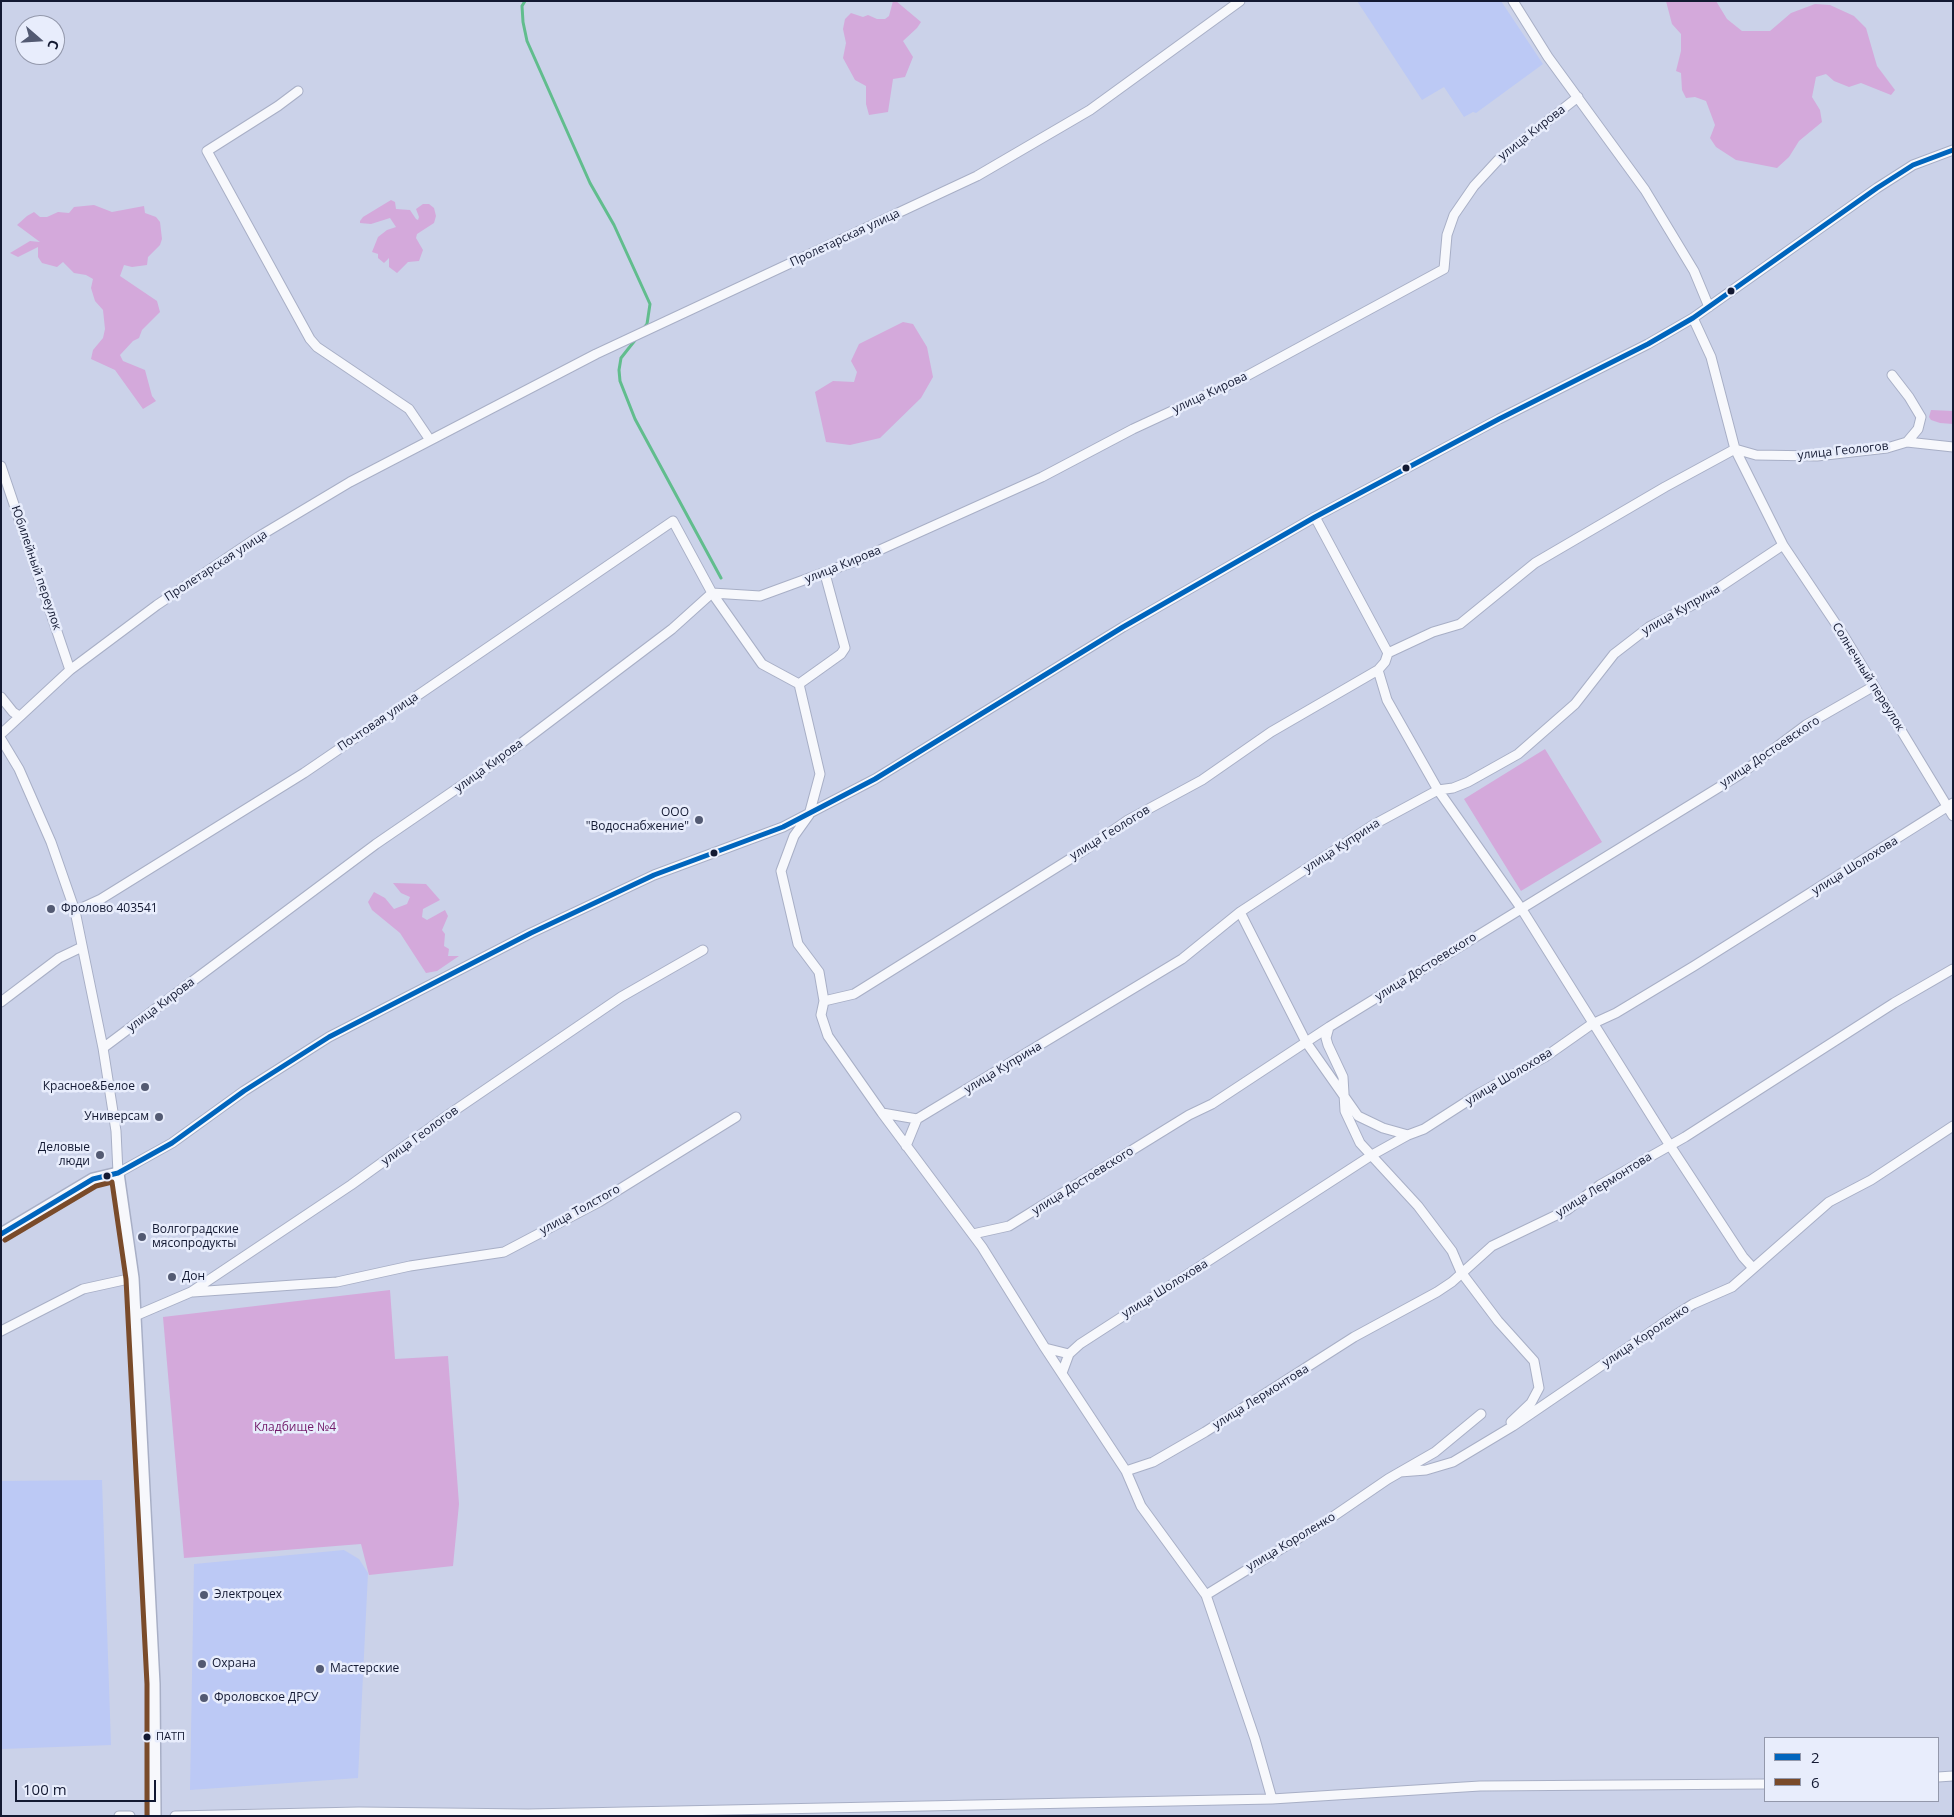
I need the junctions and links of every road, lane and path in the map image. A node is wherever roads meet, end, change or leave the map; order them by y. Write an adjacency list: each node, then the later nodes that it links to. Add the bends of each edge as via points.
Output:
1 (1240, 1): 9 (street, Пролетарская улица, via 1090,110 977,176 646,330)
2 (1513, 1): 4 (street)
3 (298, 91): 9 (street, via 206,151 310,339 408,409)
4 (1578, 97): 6 (street, via 1645,190 1694,271); 16 (street, улица Кирова, via 1498,160 1474,186 1454,215 1447,235 1444,269 1241,379 1133,429 1042,477)
5 (1953, 150): 6 (street, via 1913,165 1877,188)
6 (1709, 307): 7 (street)
7 (1693, 318): 12 (street, Солнечный переулок, via 1711,357); 14 (street)
8 (1892, 375): 10 (street, улица Геологов, via 1921,417 1918,429)
9 (430, 440): 19 (street, Пролетарская улица, via 350,482 258,537 157,605)
10 (1906, 442): 11 (street, улица Геологов); 12 (street, улица Геологов, via 1887,448 1816,456 1756,455)
11 (1953, 447)
12 (1735, 449): 15 (street, Солнечный переулок); 18 (street, via 1535,563 1460,624 1433,632)
13 (1, 466): 19 (street, Юбилейный переулок)
14 (1315, 517): 18 (street); 29 (street)
15 (1783, 545): 22 (street, Солнечный переулок); 27 (street, улица Куприна, via 1696,603 1642,632 1614,654 1575,704 1518,754 1468,782)
16 (825, 574): 17 (street, улица Кирова, via 760,596); 21 (street, via 845,648)
17 (712, 593): 21 (street, via 762,664); 34 (street, Почтовая улица, via 672,522 304,773 101,900); 44 (street, улица Кирова, via 672,629 503,757 376,844)
18 (1388, 653): 20 (street, улица Геологов, via 1386,662)
19 (70, 670): 24 (street, Пролетарская улица)
20 (1378, 670): 27 (street, via 1387,700); 39 (street, улица Геологов, via 1271,732 1202,780 1128,820 854,994)
21 (799, 684): 29 (street, via 820,774)
22 (1874, 686): 28 (street, Солнечный переулок); 33 (street, улица Достоевского, via 1806,726 1739,774)
23 (1, 697): 24 (street)
24 (19, 716): 25 (street, Пролетарская улица)
25 (1, 734)
26 (1, 739): 34 (street, via 19,769 51,842)
27 (1438, 790): 33 (street); 35 (street, улица Куприна, via 1373,826)
28 (1950, 805): 30 (street, Солнечный переулок); 41 (street, улица Шолохова, via 1616,1013)
29 (809, 814): 31 (street); 32 (street)
30 (1953, 816)
31 (783, 827): 32 (street, via 792,828); 54 (street, via 654,875 531,933 329,1037 244,1091 172,1143)
32 (794, 836): 39 (street, via 781,871 798,944 819,972)
33 (1521, 908): 41 (street); 42 (street, улица Достоевского)
34 (75, 911): 36 (street)
35 (1240, 912): 43 (street); 48 (street, улица Куприна, via 1182,959)
36 (82, 947): 40 (street, via 59,958); 44 (street)
37 (703, 950): 60 (street, улица Геологов, via 621,997)
38 (1953, 969): 51 (street, улица Лермонтова)
39 (824, 1001): 46 (street, via 821,1015 828,1036)
40 (1, 1002)
41 (1592, 1024): 50 (street, улица Шолохова, via 1545,1057 1424,1129); 51 (street)
42 (1329, 1026): 43 (street, улица Достоевского); 45 (street, via 1328,1045 1343,1077)
43 (1306, 1042): 45 (street); 56 (street, улица Достоевского, via 1212,1104 1009,1226)
44 (103, 1048): 54 (street, via 116,1131)
45 (1342, 1094): 50 (street, via 1358,1116); 53 (street, via 1352,1127 1360,1143)
46 (882, 1113): 48 (street); 52 (street)
47 (736, 1117): 60 (street, улица Толстого, via 599,1202 504,1252 410,1266 338,1282)
48 (917, 1119): 52 (street)
49 (1953, 1126): 57 (street, улица Короленко, via 1872,1180 1829,1202)
50 (1408, 1135): 53 (street, улица Шолохова)
51 (1669, 1144): 57 (street); 58 (street, улица Лермонтова, via 1600,1185 1567,1210 1492,1246)
52 (906, 1146): 56 (street)
53 (1372, 1155): 58 (street, via 1418,1206 1452,1251); 64 (street, улица Шолохова)
54 (118, 1172): 55 (street, via 93,1179); 59 (street)
55 (1, 1234)
56 (973, 1234): 63 (street)
57 (1753, 1268): 67 (street, улица Короленко, via 1732,1287 1680,1312 1539,1410)
58 (1461, 1272): 67 (street, via 1534,1361 1539,1388 1531,1403); 68 (street, улица Лермонтова, via 1437,1292 1354,1337 1205,1432 1153,1462)
59 (133, 1278): 61 (street); 62 (street, via 83,1289)
60 (191, 1292): 61 (street, улица Геологов)
61 (134, 1316): 77 (street, via 154,1684)
62 (1, 1331)
63 (1046, 1348): 64 (street); 65 (street)
64 (1069, 1354): 65 (street)
65 (1062, 1373): 68 (street)
66 (1481, 1414): 69 (street, улица Короленко, via 1435,1452)
67 (1492, 1437): 69 (street, улица Короленко, via 1453,1462 1426,1470)
68 (1126, 1472): 70 (street, via 1141,1506)
69 (1400, 1472): 70 (street, улица Короленко)
70 (1206, 1595): 74 (street)
71 (1953, 1776): 72 (street)
72 (1939, 1777)
73 (1764, 1784): 74 (street, via 1480,1786)
74 (1272, 1799): 78 (street, via 528,1814 359,1812)
75 (119, 1816): 76 (street)
76 (130, 1816)
77 (155, 1816)
78 (175, 1816)

